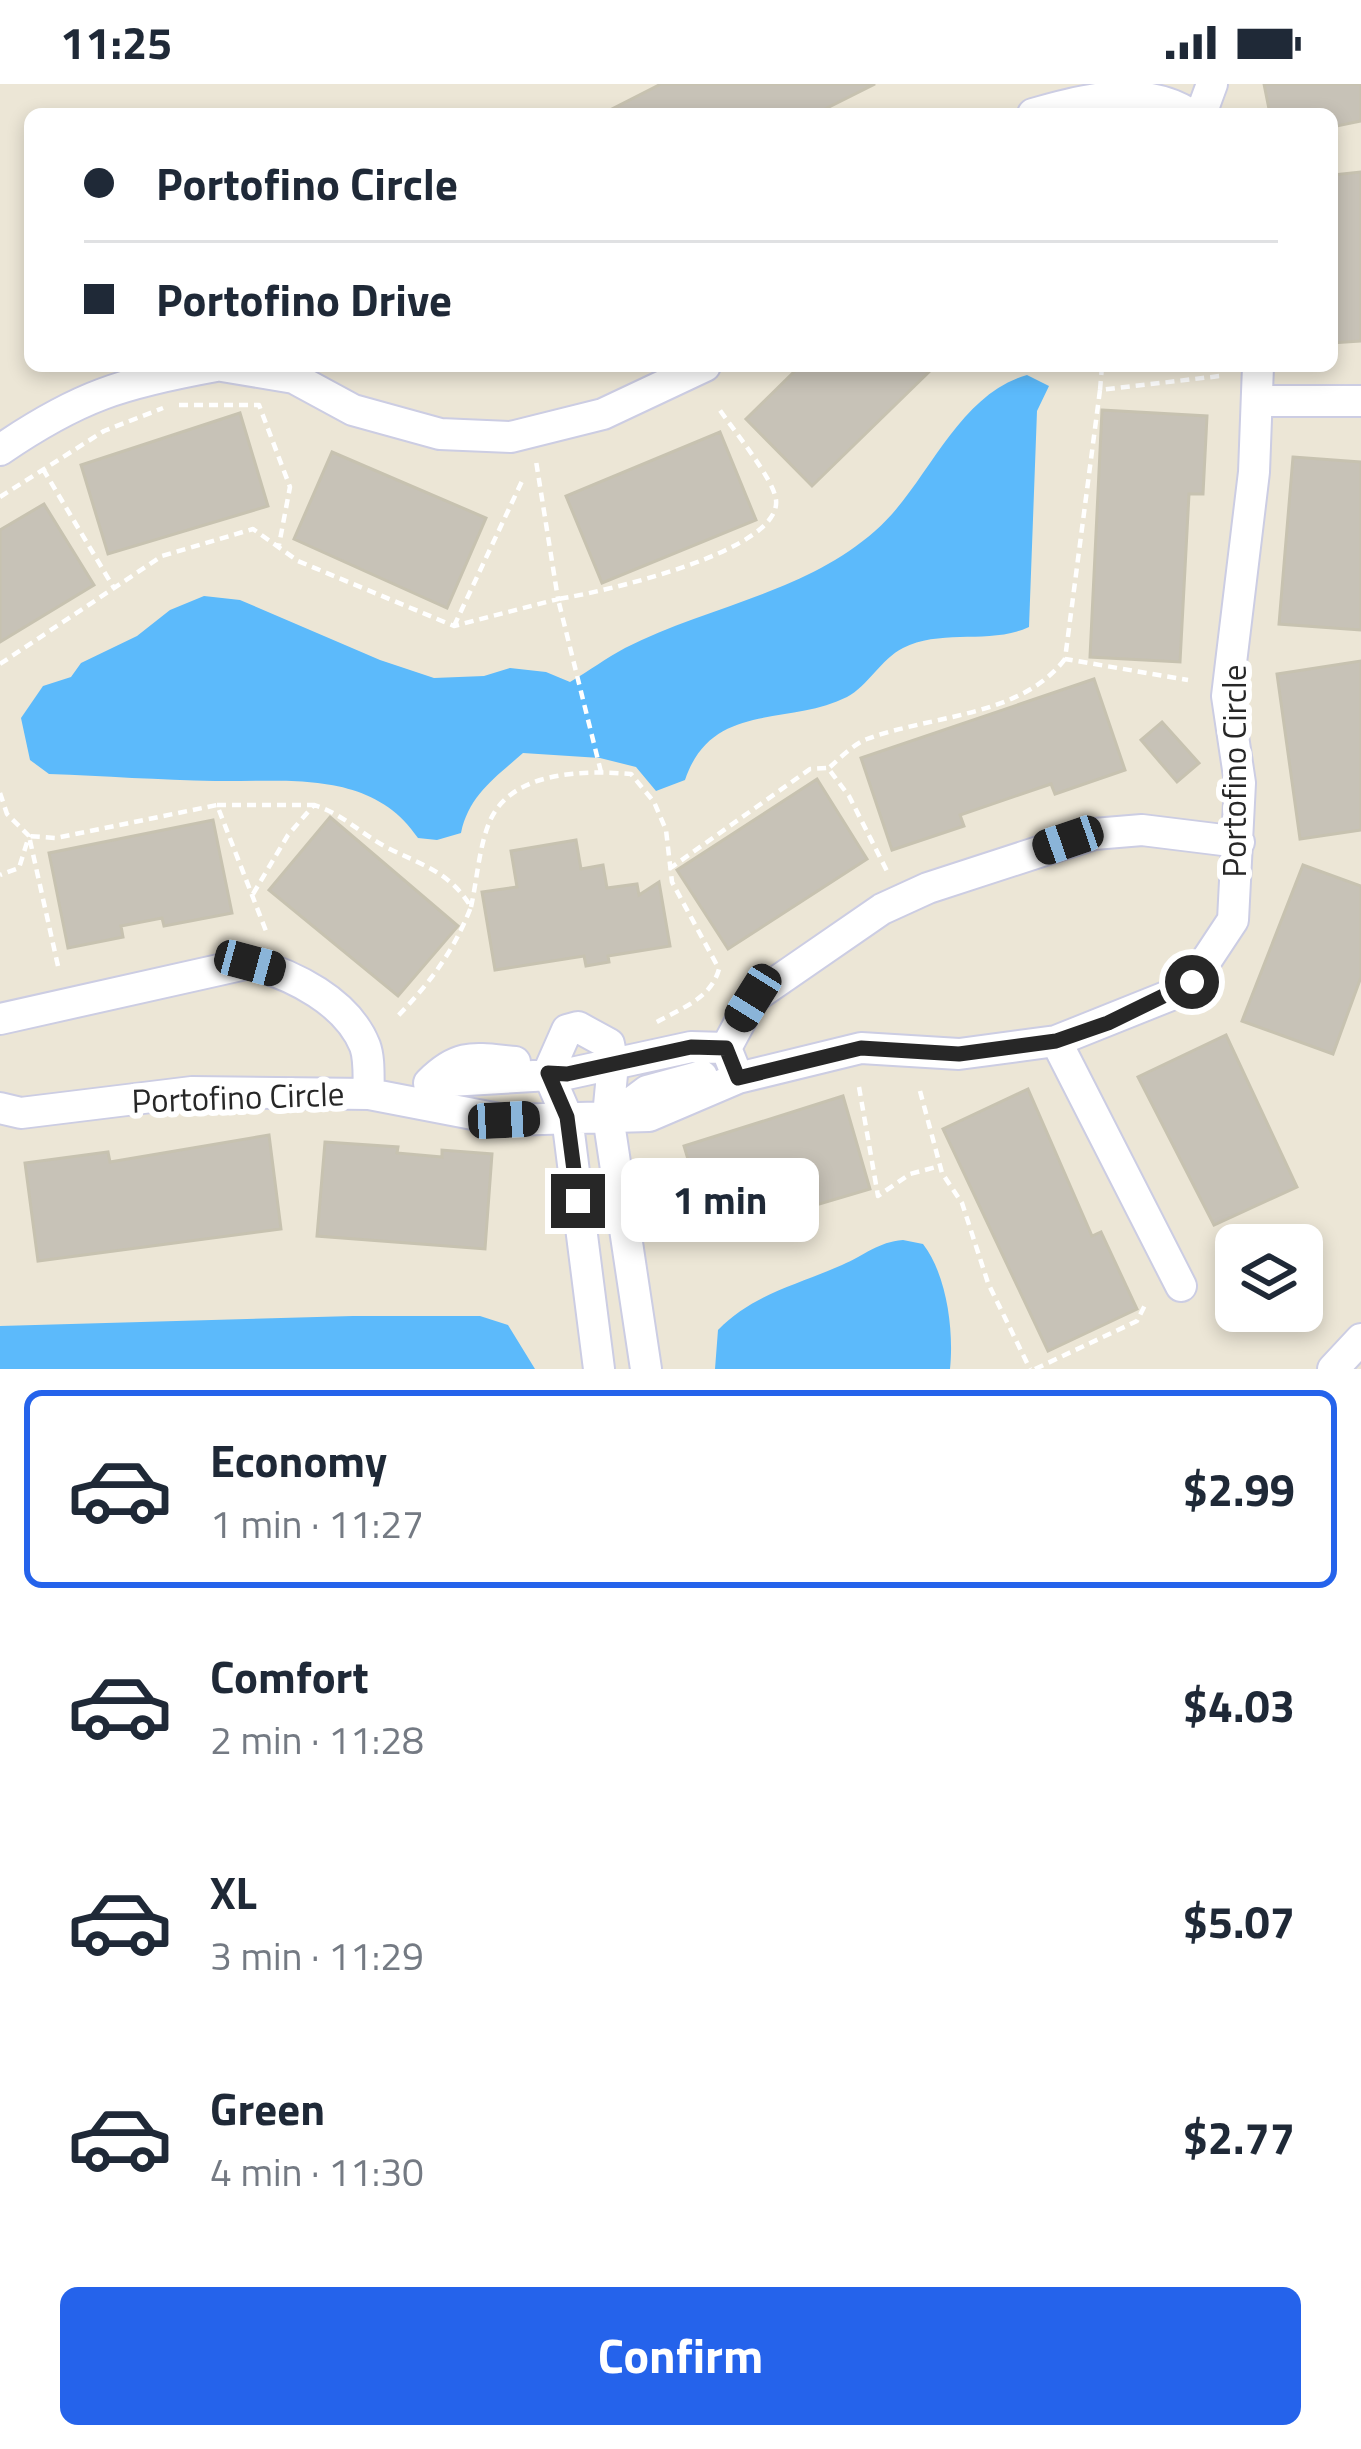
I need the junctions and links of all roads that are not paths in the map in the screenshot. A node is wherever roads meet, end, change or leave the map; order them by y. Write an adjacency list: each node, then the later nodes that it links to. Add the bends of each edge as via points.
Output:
1 (1073, 108): 2 (street, via 1120,94)
2 (1181, 108)
3 (184, 372): 9 (street, via 65,406)
4 (296, 372): 5 (street, via 353,410 440,434 511,437 603,414)
5 (692, 372)
6 (1258, 372): 7 (street, Portofino Circle)
7 (1260, 401): 8 (street); 10 (street, Portofino Circle, via 1227,696)
8 (1361, 401)
9 (0, 449)
10 (1240, 842): 12 (street, Portofino Circle, via 1233,920 1192,982); 13 (street, via 1142,830 1094,834 928,888 882,909 753,998)
11 (0, 1019): 17 (street, via 250,963 315,990 354,1026 367,1050)
12 (1056, 1041): 16 (street, Portofino Circle, via 959,1054 861,1048); 22 (street)
13 (726, 1048): 14 (street); 16 (street)
14 (613, 1064): 15 (street); 15 (street, via 609,1044 578,1027 568,1030); 20 (street)
15 (544, 1072): 18 (street, via 469,1058 448,1063); 21 (street)
16 (738, 1078): 20 (street, Portofino Circle, via 692,1076 647,1091)
17 (369, 1094): 18 (street, Portofino Circle); 19 (street, Portofino Circle, via 192,1092 22,1113)
18 (405, 1102): 21 (street, Portofino Circle, via 504,1120)
19 (0, 1108)
20 (612, 1115): 21 (street, Portofino Circle); 25 (street)
21 (567, 1117): 24 (street)
22 (1181, 1286)
23 (1361, 1340): 26 (street)
24 (599, 1369)
25 (646, 1369)
26 (1333, 1369)

